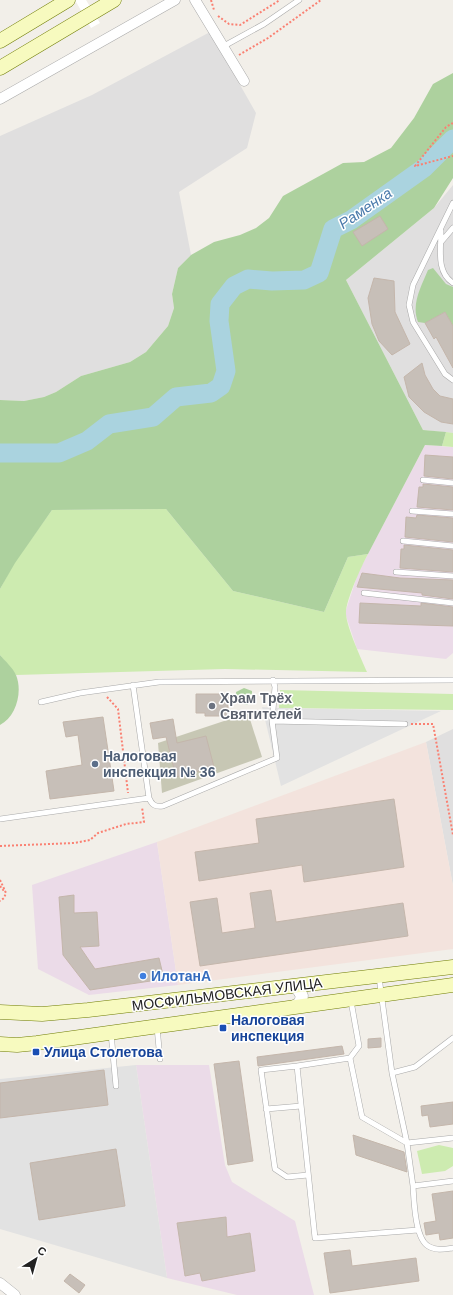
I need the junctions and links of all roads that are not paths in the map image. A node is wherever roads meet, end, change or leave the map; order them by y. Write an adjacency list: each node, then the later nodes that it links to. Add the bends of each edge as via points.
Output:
1 (68, 0): 6 (main road)
2 (114, 0): 8 (main road)
3 (175, 0): 10 (street)
4 (195, 0): 7 (street)
5 (299, 0): 7 (lane, via 264,24)
6 (0, 41)
7 (224, 46): 9 (street)
8 (0, 68)
9 (244, 81)
10 (0, 99)
11 (453, 203): 12 (lane)
12 (441, 228): 14 (lane); 16 (lane, via 413,285 408,305 413,322 445,374)
13 (453, 228): 14 (lane)
14 (441, 242): 15 (lane, via 442,272)
15 (453, 282)
16 (453, 380)
17 (423, 480): 18 (lane)
18 (453, 483)
19 (412, 511): 20 (lane)
20 (453, 514)
21 (402, 541): 22 (lane)
22 (453, 546)
23 (396, 572): 24 (lane)
24 (453, 576)
25 (364, 593): 26 (lane)
26 (453, 603)
27 (273, 680): 28 (lane); 29 (lane, via 159,682); 31 (lane, via 275,687)
28 (453, 680)
29 (133, 685): 30 (lane); 33 (lane)
30 (41, 702)
31 (272, 721): 32 (lane); 33 (lane, via 277,758 163,806 156,807 151,804)
32 (406, 724)
33 (149, 798): 34 (lane)
34 (0, 819)
35 (453, 967): 36 (main road, МОСФИЛЬМОВСКАЯ УЛИЦА)
36 (379, 976): 38 (main road, МОСФИЛЬМОВСКАЯ УЛИЦА); 39 (lane)
37 (453, 985): 39 (main road, МОСФИЛЬМОВСКАЯ УЛИЦА)
38 (290, 986): 41 (street, via 298,988 302,996 300,1003); 42 (main road, МОСФИЛЬМОВСКАЯ УЛИЦА, via 88,1010 42,1014)
39 (382, 995): 40 (main road, МОСФИЛЬМОВСКАЯ УЛИЦА); 52 (lane)
40 (351, 999): 41 (main road, МОСФИЛЬМОВСКАЯ УЛИЦА); 49 (lane, via 359,1046)
41 (293, 1007): 43 (main road, МОСФИЛЬМОВСКАЯ УЛИЦА)
42 (0, 1012)
43 (157, 1026): 44 (main road, МОСФИЛЬМОВСКАЯ УЛИЦА); 50 (lane)
44 (111, 1033): 47 (main road, МОСФИЛЬМОВСКАЯ УЛИЦА); 53 (lane)
45 (453, 1038): 52 (lane, via 415,1067)
46 (0, 1044): 47 (main road)
47 (17, 1045): 48 (street, МОСФИЛЬМОВСКАЯ УЛИЦА)
48 (0, 1048)
49 (350, 1058): 51 (lane); 57 (lane, via 362,1117)
50 (160, 1060)
51 (297, 1066): 54 (lane); 55 (lane, via 261,1070)
52 (392, 1073): 57 (lane)
53 (116, 1086)
54 (301, 1106): 55 (lane); 58 (lane)
55 (266, 1109): 58 (lane, via 275,1169 287,1177)
56 (453, 1138): 57 (lane)
57 (407, 1143): 60 (lane)
58 (308, 1175): 61 (lane, via 315,1238)
59 (453, 1181): 60 (lane)
60 (412, 1186): 61 (lane)
61 (418, 1230): 62 (lane, via 422,1241 428,1246 436,1249)
62 (453, 1248)
63 (0, 1283): 64 (street)
64 (15, 1295)

